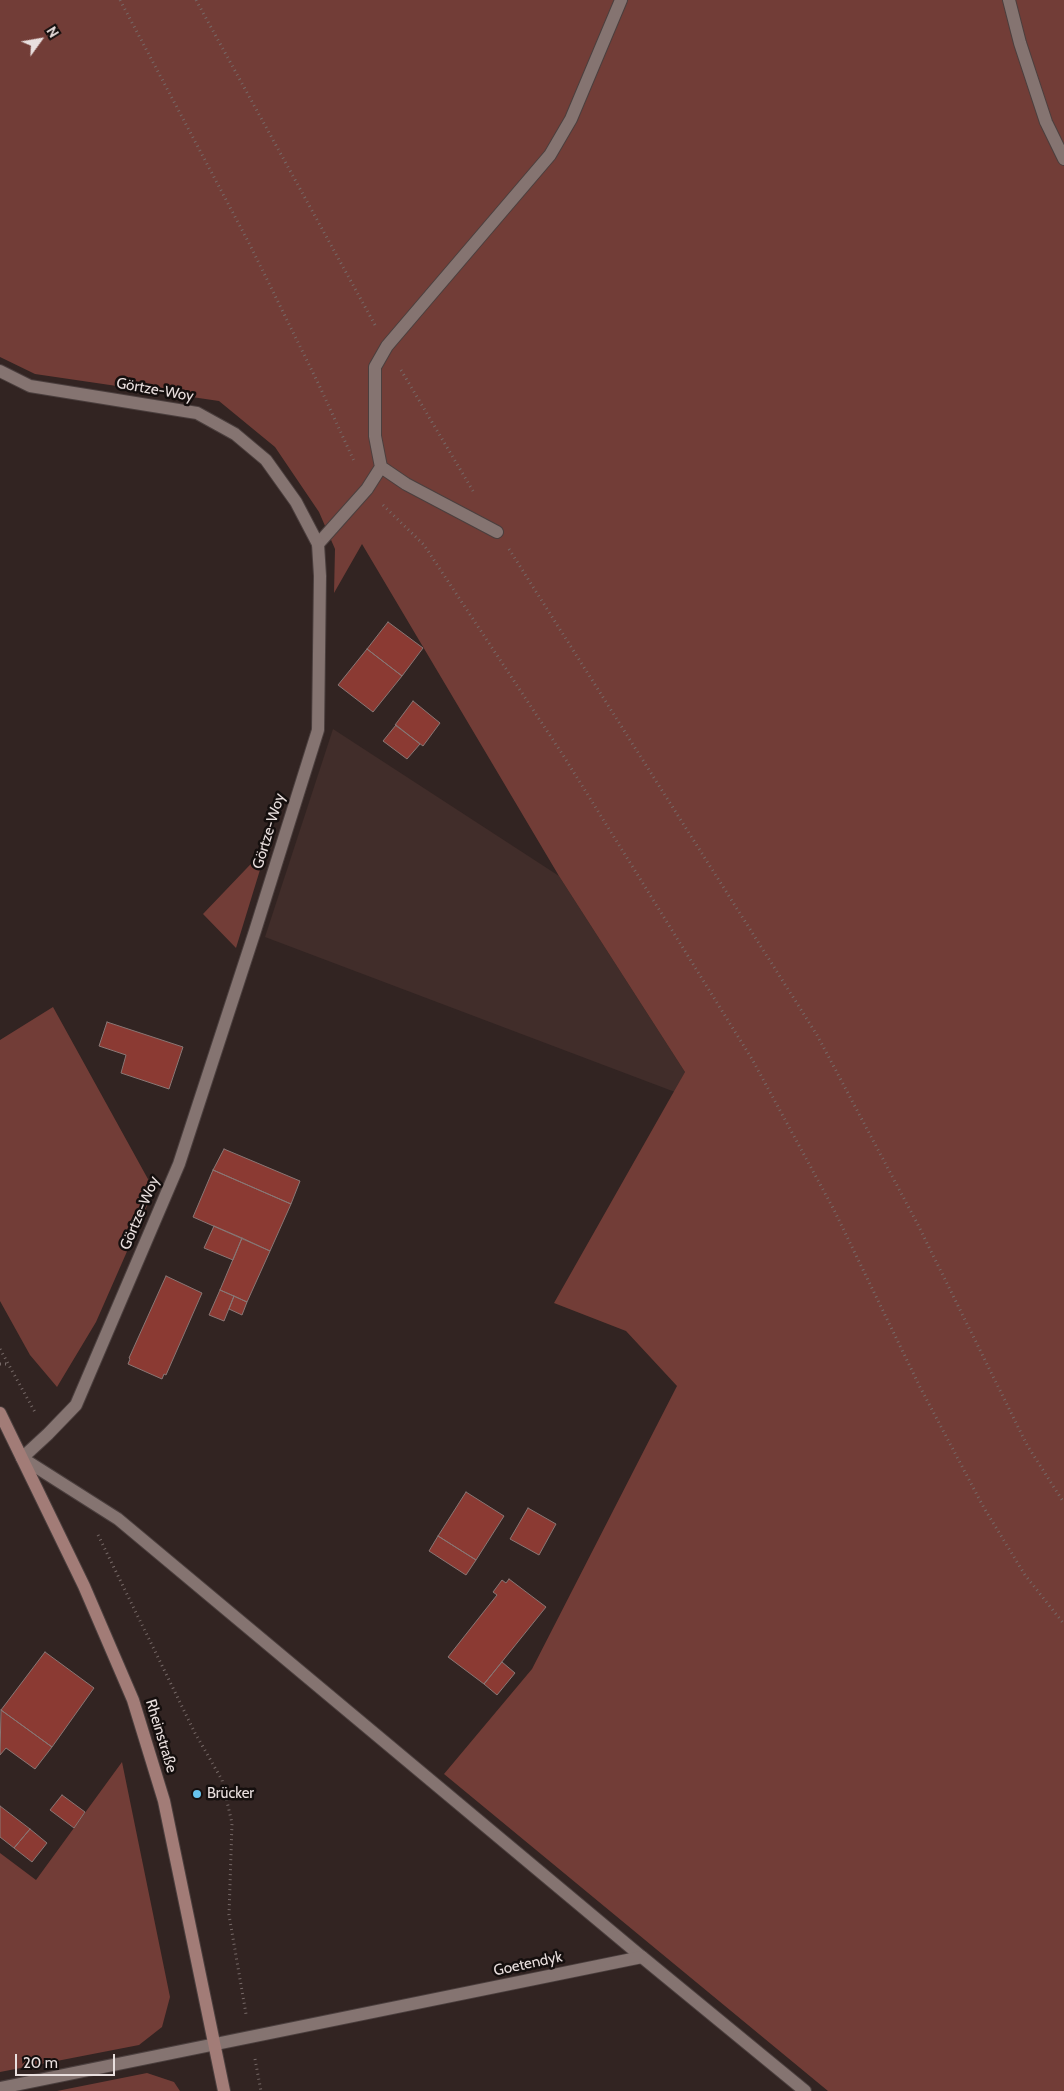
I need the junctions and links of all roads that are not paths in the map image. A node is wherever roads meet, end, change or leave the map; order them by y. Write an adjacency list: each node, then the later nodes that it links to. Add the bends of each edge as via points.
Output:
1 (621, 0): 5 (street, via 571,118 550,155 387,346 375,367 375,436)
2 (1009, 0): 3 (street, via 1046,122)
3 (1064, 159)
4 (0, 371): 7 (street, Görtze-Woy, via 30,386 197,413 235,434 266,460 296,502)
5 (381, 467): 6 (street, via 406,484); 7 (street, via 367,489)
6 (497, 532)
7 (318, 544): 9 (street, Görtze-Woy, via 318,730 256,931 179,1164 76,1405)
8 (0, 1413): 9 (main road, Rheinstraße)
9 (22, 1458): 10 (street, via 118,1519); 11 (main road, Rheinstraße, via 84,1586 133,1700 164,1801)
10 (642, 1958): 11 (street, Goetendyk); 14 (street)
11 (214, 2045): 12 (street, Goetendyk); 13 (main road, Rheinstraße)
12 (0, 2088)
13 (224, 2091)
14 (805, 2091)

